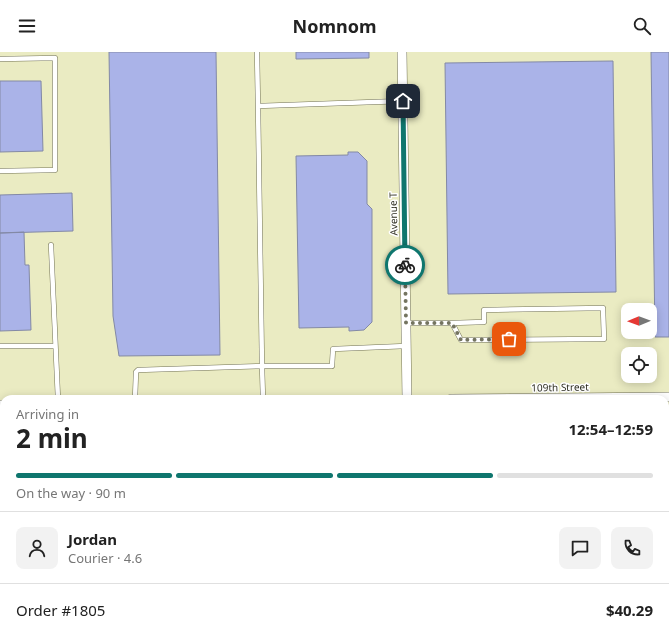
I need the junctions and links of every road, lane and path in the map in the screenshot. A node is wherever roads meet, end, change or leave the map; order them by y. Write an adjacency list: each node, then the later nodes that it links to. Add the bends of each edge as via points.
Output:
1 (257, 52): 5 (lane)
2 (402, 52): 4 (street, Avenue T)
3 (0, 59): 6 (lane, via 55,58 54,170)
4 (403, 101): 5 (lane); 8 (street, Avenue T)
5 (258, 106): 13 (lane)
6 (0, 172)
7 (51, 245): 11 (lane)
8 (406, 323): 9 (lane); 12 (street, Avenue T)
9 (452, 323): 9 (lane, via 461,340 604,339 603,308 484,310 484,322)
10 (0, 346): 11 (lane)
11 (55, 346): 14 (lane)
12 (406, 346): 13 (lane, via 333,349 332,366); 17 (street, Avenue T)
13 (262, 366): 15 (lane, via 138,370); 16 (lane)
14 (58, 395)
15 (135, 395)
16 (263, 395)
17 (407, 395)

